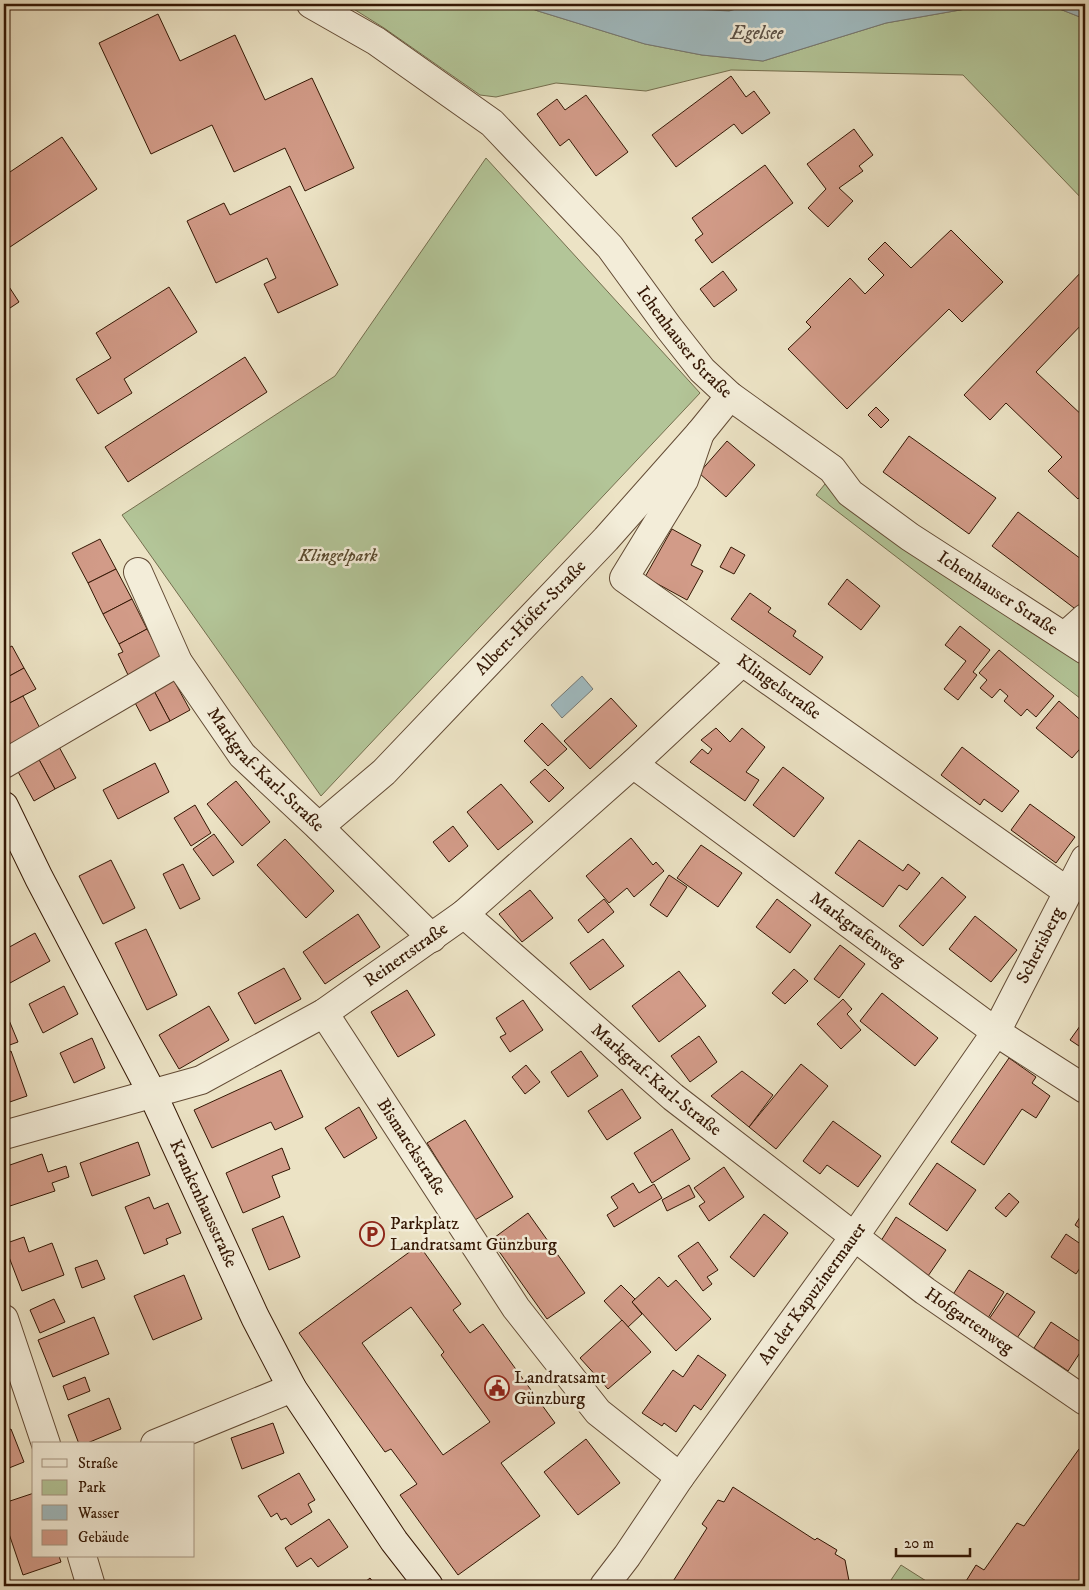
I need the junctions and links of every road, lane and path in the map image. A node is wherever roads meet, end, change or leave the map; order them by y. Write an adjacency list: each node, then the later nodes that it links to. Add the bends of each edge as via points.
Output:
1 (321, 6): 2 (street, Ichenhauser Straße, via 492,123 610,247 702,370)
2 (730, 396): 3 (street, Albert-Höfer-Straße); 6 (street, Ichenhauser Straße, via 832,469 850,493 910,537)
3 (700, 433): 8 (street, Klingelstraße, via 684,480 624,578); 12 (street, Albert-Höfer-Straße, via 606,539 384,772)
4 (138, 572): 7 (street, Markgraf-Karl-Straße)
5 (1085, 618): 6 (street)
6 (1075, 643)
7 (178, 662): 9 (street); 12 (street, Markgraf-Karl-Straße, via 242,756)
8 (742, 662): 10 (street, Reinertstraße); 14 (street, Klingelstraße)
9 (4, 764)
10 (633, 764): 15 (street, Reinertstraße); 18 (street, Markgrafenweg)
11 (4, 806): 20 (street, Krankenhausstraße)
12 (319, 827): 16 (street, Markgraf-Karl-Straße)
13 (1085, 859): 14 (street, Scherisberg)
14 (1068, 892): 18 (street, Scherisberg)
15 (464, 914): 16 (street, Reinertstraße); 22 (street, Markgraf-Karl-Straße, via 673,1096)
16 (432, 938): 17 (street, Reinertstraße)
17 (324, 1014): 20 (street, Reinertstraße, via 201,1080); 28 (street, Bismarckstraße, via 516,1308 598,1412)
18 (996, 1032): 19 (street, Markgrafenweg); 22 (street, An der Kapuzinermauer)
19 (1085, 1089)
20 (152, 1093): 21 (street, Reinertstraße); 24 (street, Krankenhausstraße, via 255,1317)
21 (4, 1135)
22 (854, 1237): 25 (street, Hofgartenweg); 28 (street, An der Kapuzinermauer)
23 (4, 1319): 26 (street)
24 (292, 1388): 27 (street); 32 (street, Krankenhausstraße, via 394,1541)
25 (1085, 1401)
26 (45, 1442)
27 (160, 1442)
28 (680, 1478): 29 (street, An der Kapuzinermauer)
29 (627, 1556): 33 (street, An der Kapuzinermauer); 34 (street, An der Kapuzinermauer)
30 (83, 1558): 31 (street)
31 (91, 1586)
32 (428, 1586)
33 (604, 1586)
34 (618, 1586)

